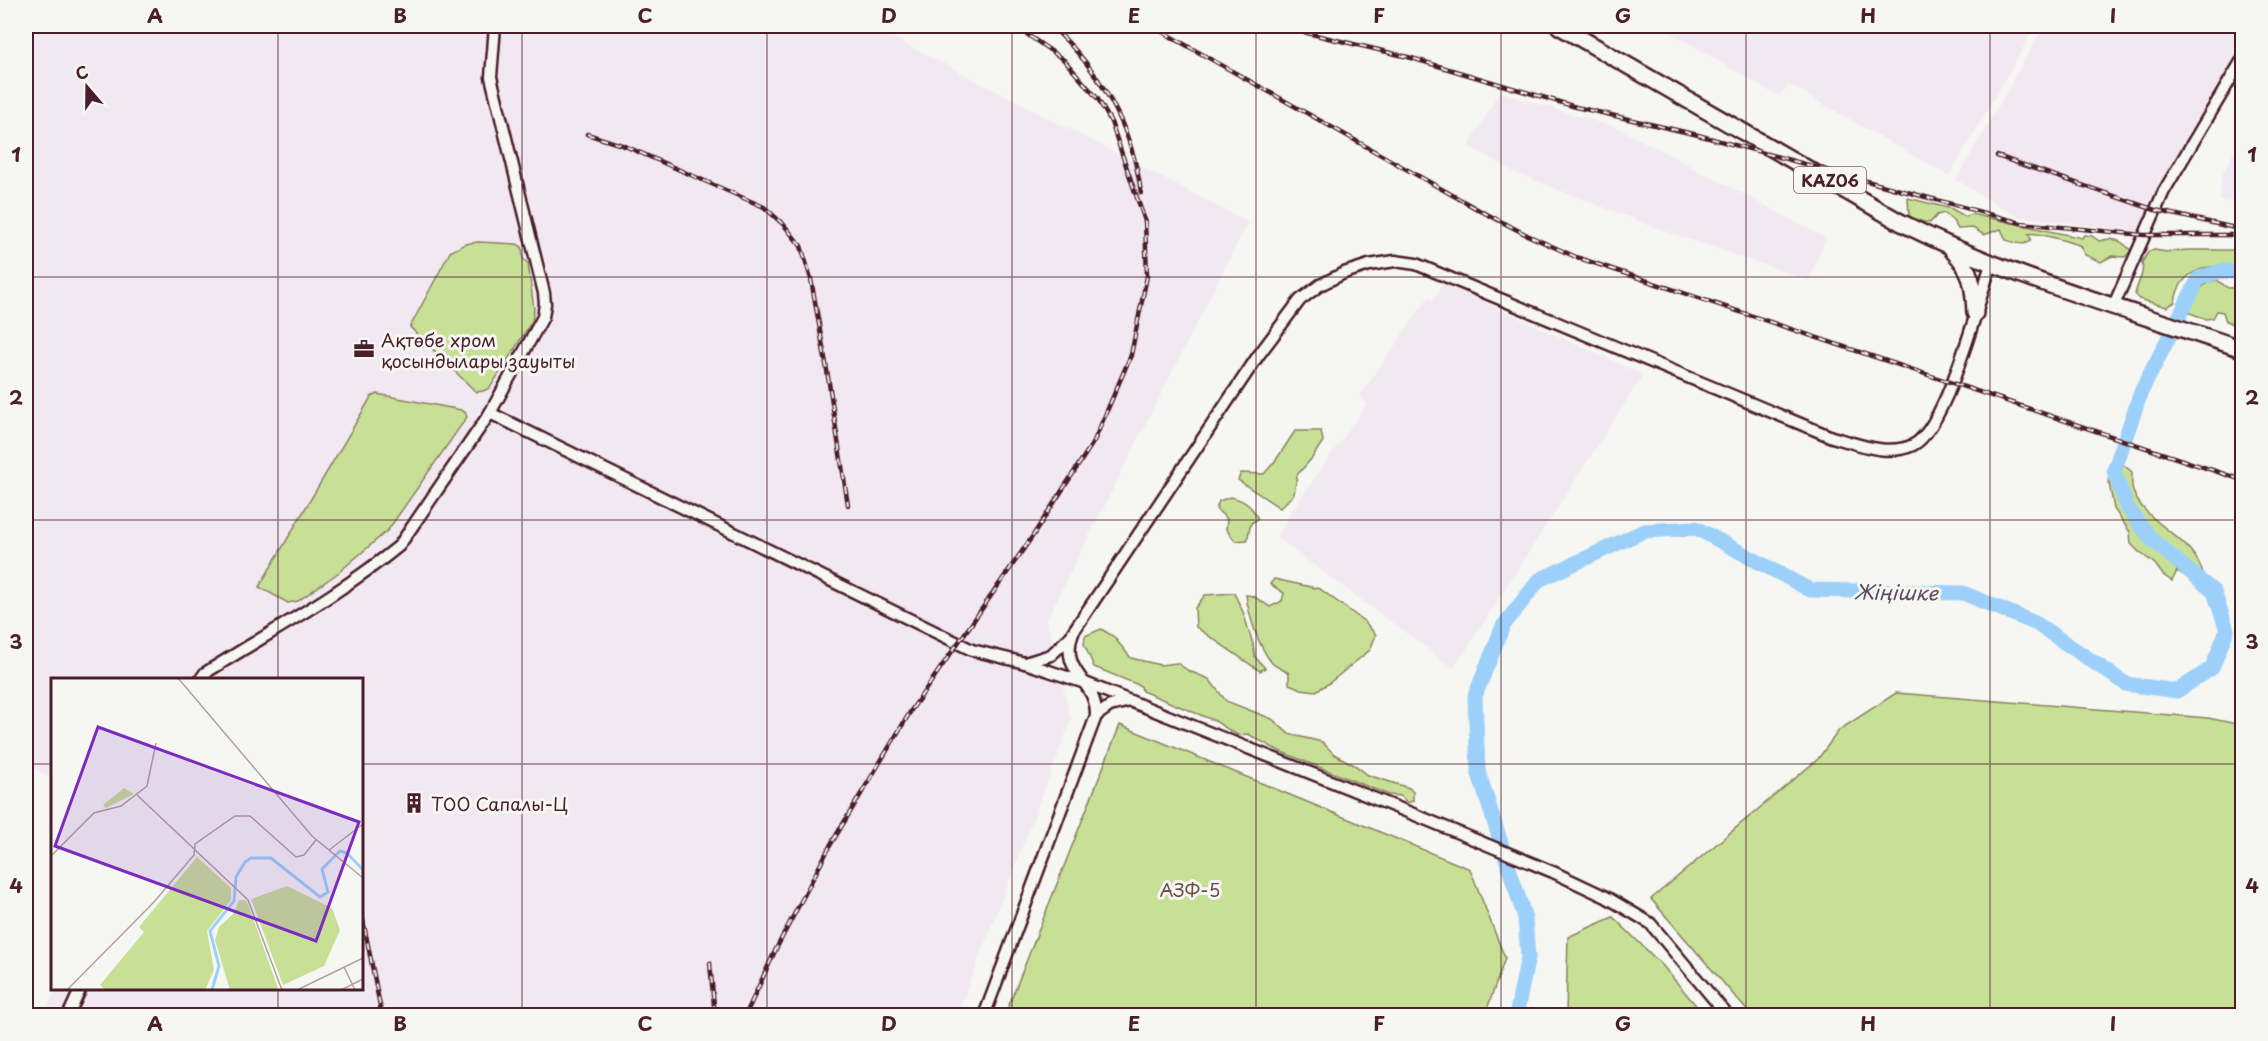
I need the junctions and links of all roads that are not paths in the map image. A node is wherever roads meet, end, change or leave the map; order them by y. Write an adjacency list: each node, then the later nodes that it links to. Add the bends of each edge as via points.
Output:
1 (495, 26): 9 (street, via 490,77 545,304 543,317)
2 (1559, 26): 4 (highway, KАZ06)
3 (2242, 60): 6 (street, via 2164,191)
4 (1946, 246): 5 (highway, KАZ06); 7 (highway, via 1970,273)
5 (1991, 264): 6 (highway, KАZ06); 7 (street)
6 (2113, 307): 8 (highway, KАZ06)
7 (1975, 313): 10 (street, via 1952,384 1924,437 1914,445 1882,450 1832,437 1416,264 1395,261 1344,273 1300,300 1257,356)
8 (2242, 349)
9 (490, 413): 11 (street, via 972,650); 12 (street, via 399,546 379,563)
10 (1073, 632): 11 (street, via 1052,655); 13 (street, via 1069,655 1073,668)
11 (1025, 663): 13 (street)
12 (201, 678)
13 (1085, 682): 14 (street); 15 (street, via 1094,699)
14 (1130, 701): 15 (street, via 1110,706); 19 (street, via 1413,814 1606,897 1650,923)
15 (1096, 717): 18 (street)
16 (80, 990): 17 (street)
17 (68, 1016)
18 (984, 1016)
19 (1728, 1016)

